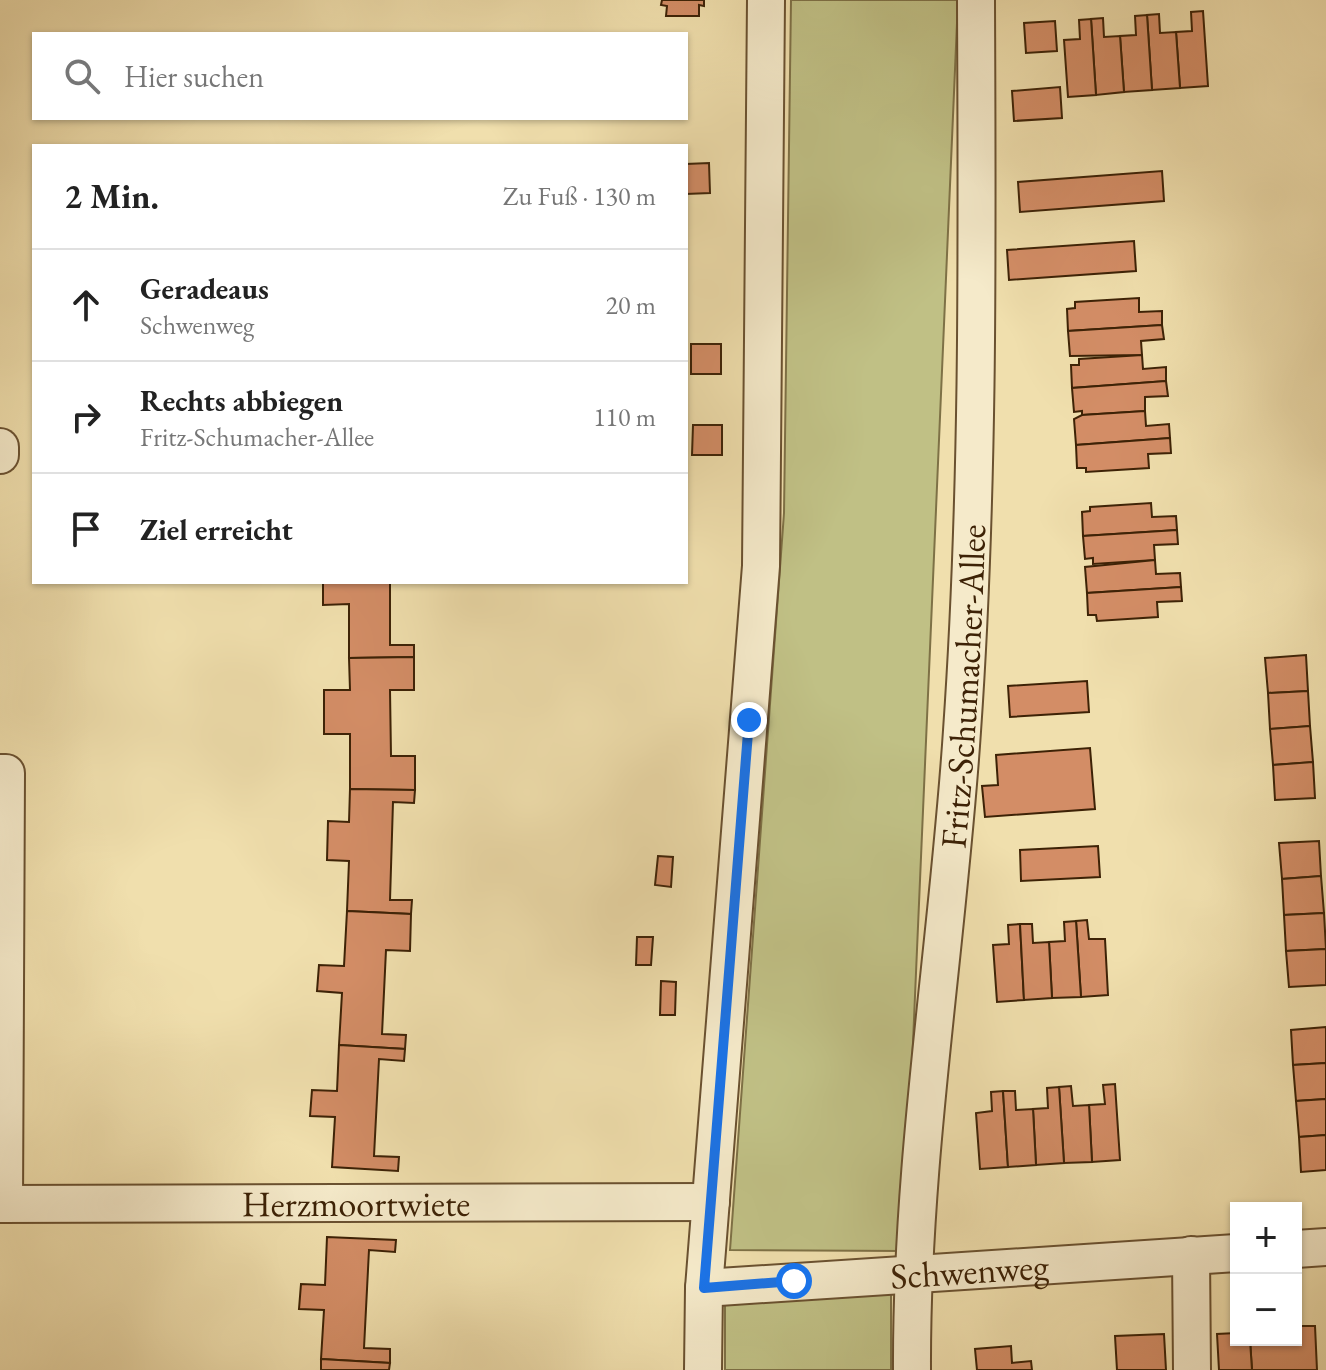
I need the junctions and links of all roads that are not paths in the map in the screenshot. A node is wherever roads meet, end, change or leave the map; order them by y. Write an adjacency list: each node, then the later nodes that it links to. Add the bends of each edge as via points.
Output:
1 (766, 0): 6 (street, via 761,566)
2 (976, 0): 12 (street, Fritz-Schumacher-Allee, via 974,520 959,775)
3 (0, 447): 4 (street)
4 (0, 455)
5 (3, 773): 7 (street)
6 (711, 1202): 7 (street, Herzmoortwiete); 13 (street)
7 (2, 1204)
8 (1326, 1247): 9 (street)
9 (1302, 1249)
10 (1230, 1253): 11 (street, Schwenweg)
11 (1191, 1255): 12 (street, Schwenweg); 16 (street)
12 (912, 1272): 13 (street, Schwenweg); 15 (street, Fritz-Schumacher-Allee)
13 (704, 1288): 14 (street)
14 (703, 1370)
15 (912, 1370)
16 (1192, 1370)

